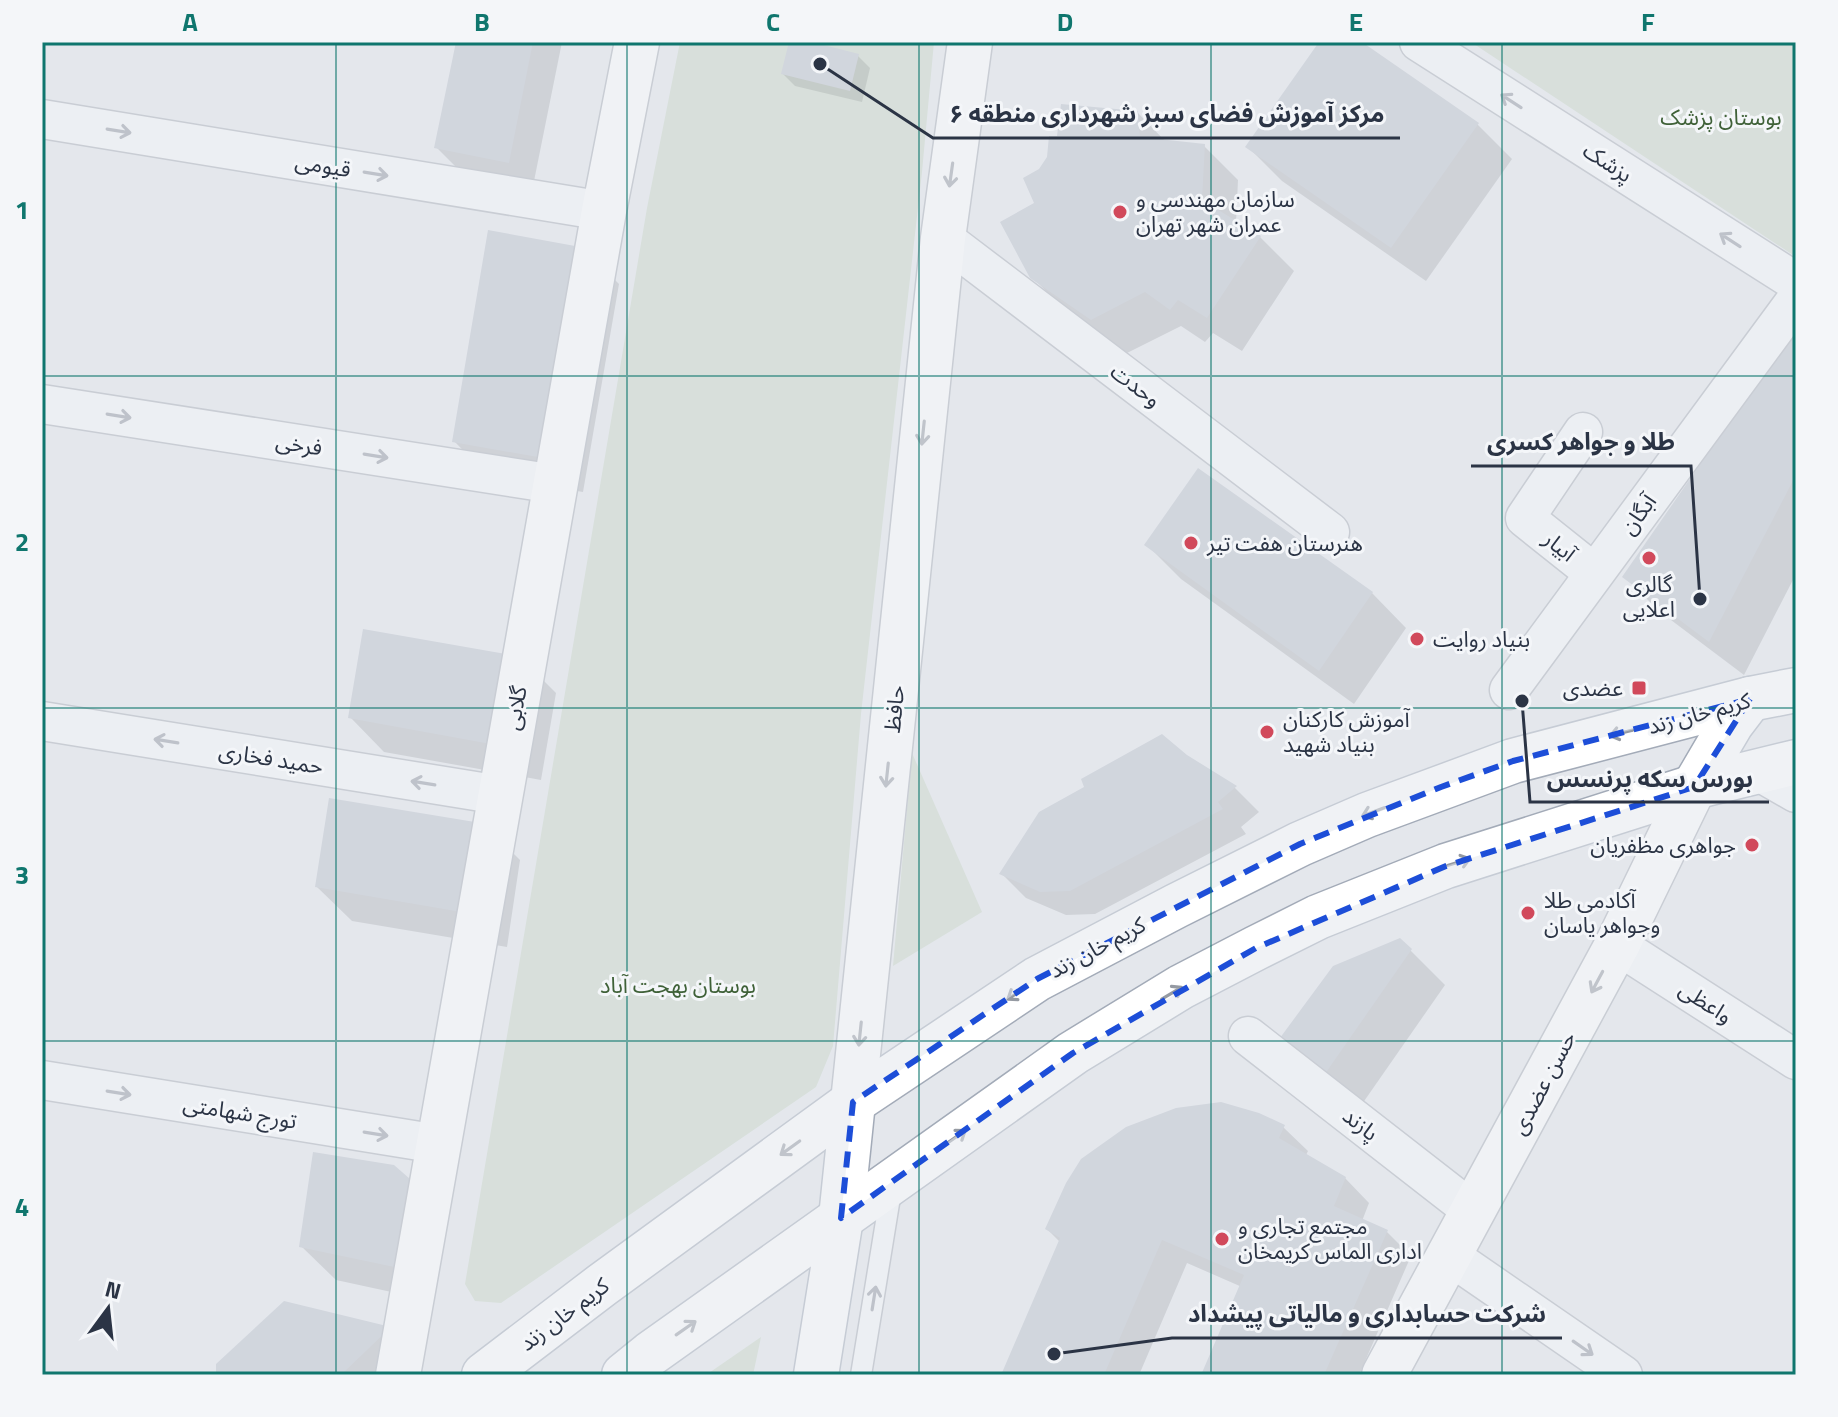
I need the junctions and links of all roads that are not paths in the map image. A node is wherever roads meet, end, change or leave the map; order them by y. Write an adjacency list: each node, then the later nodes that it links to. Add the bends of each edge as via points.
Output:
1 (637, 42): 6 (main road, گلابی)
2 (662, 42): 6 (main road, گلابی)
3 (970, 42): 7 (main road, حافظ, one-way to 7)
4 (1419, 42): 8 (street, پزشک, one-way to 4)
5 (42, 119): 6 (street, قیومی, one-way to 6)
6 (617, 214): 12 (main road, گلابی)
7 (943, 238): 13 (street, وحدت); 27 (main road, حافظ, one-way to 27)
8 (1796, 282)
9 (1796, 300): 14 (street, آبگان)
10 (42, 404): 12 (street, فرخی, one-way to 12)
11 (1583, 432): 14 (street, آبیار, via 1525,518)
12 (569, 486): 22 (main road, گلابی)
13 (1330, 532)
14 (1594, 573): 15 (street, آبگان)
15 (1509, 690)
16 (1796, 690): 17 (main road, کریم خان زند)
17 (1750, 699): 20 (main road, حسن عضدی); 27 (main road, کریم خان زند, one-way to 27, via 1513,761 1300,844 1037,979)
18 (42, 721): 22 (street, حمید فخاری, one-way to 18)
19 (1776, 766): 20 (main road); 21 (street)
20 (1694, 787): 23 (main road, حسن عضدی); 29 (main road, one-way to 20, via 1073,1053 1181,987 1318,917 1446,866)
21 (1796, 793)
22 (513, 797): 28 (main road, گلابی)
23 (1617, 945): 25 (street, واعظی); 30 (main road, حسن عضدی, one-way to 30)
24 (1248, 1036): 30 (street, پازند)
25 (1796, 1060)
26 (42, 1080): 28 (street, تورج شهامتی, one-way to 28)
27 (853, 1102): 31 (main road, حافظ); 35 (main road, کریم خان زند, one-way to 35)
28 (451, 1146): 33 (main road, گلابی); 34 (main road, گلابی)
29 (892, 1182): 31 (main road); 38 (lane, one-way to 29)
30 (1474, 1212): 32 (main road, حسن عضدی)
31 (841, 1218): 36 (main road, one-way to 31); 37 (main road, حافظ)
32 (1450, 1256): 39 (main road, حسن عضدی); 40 (street, one-way to 40)
33 (398, 1375)
34 (426, 1375)
35 (484, 1375)
36 (624, 1375)
37 (816, 1375)
38 (861, 1375)
39 (1384, 1375)
40 (1623, 1375)

